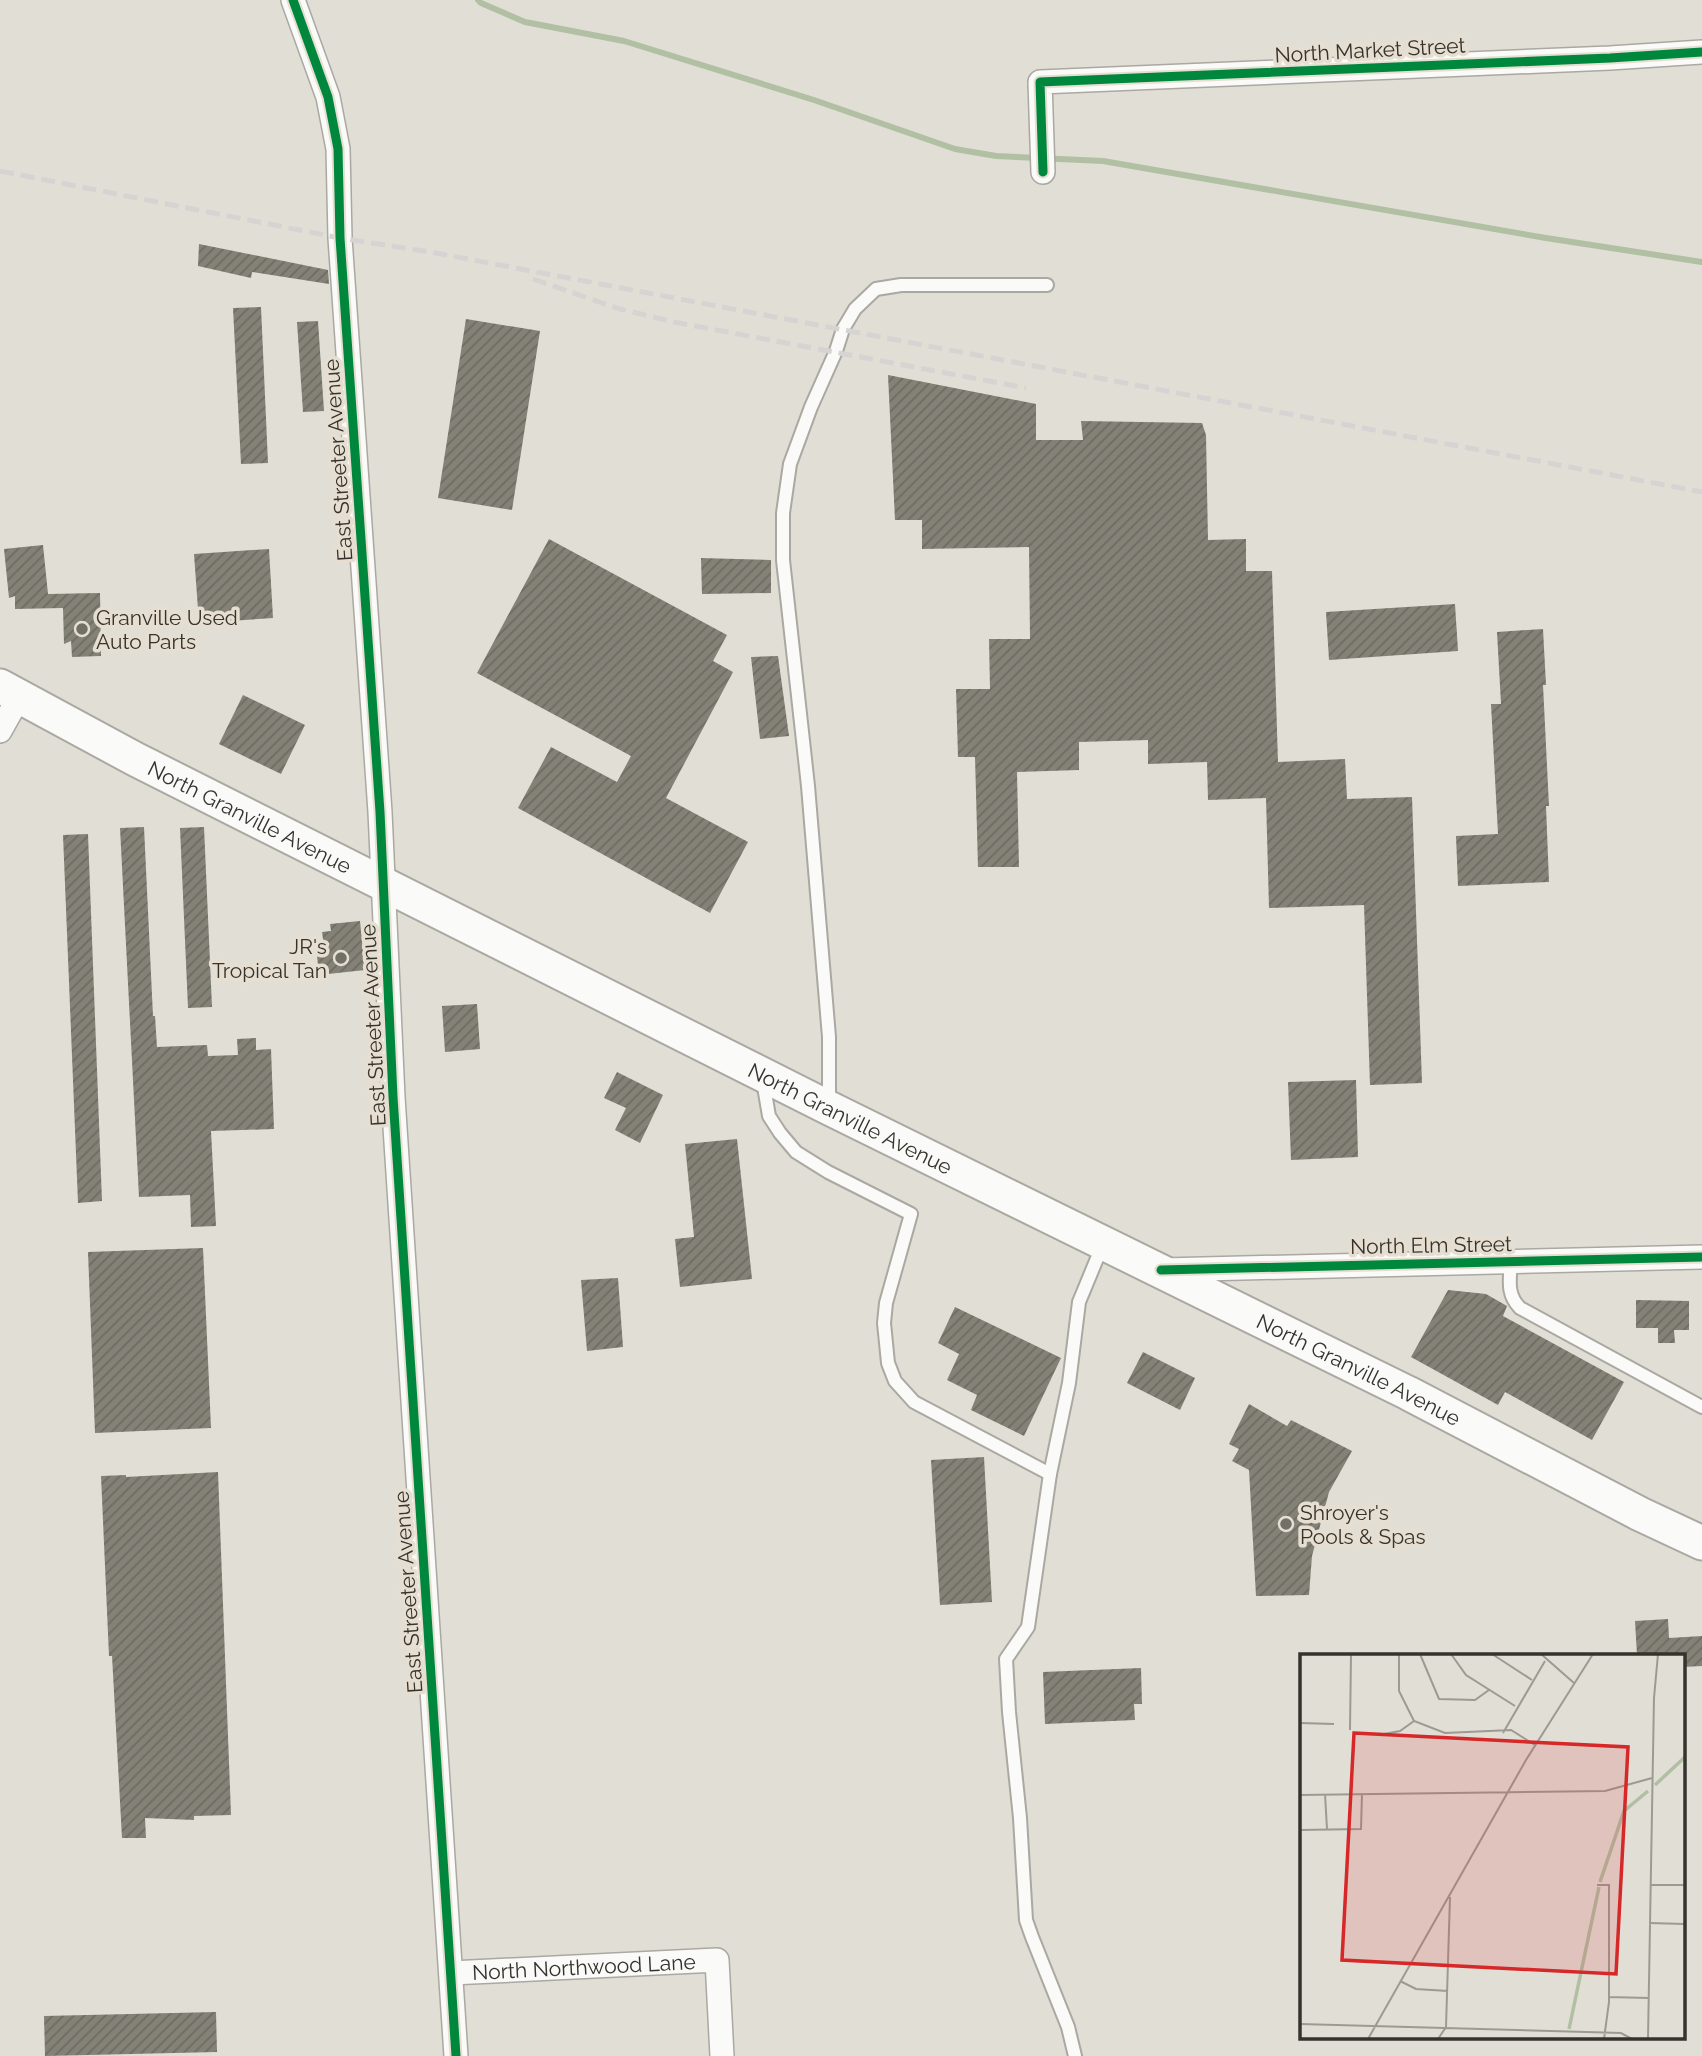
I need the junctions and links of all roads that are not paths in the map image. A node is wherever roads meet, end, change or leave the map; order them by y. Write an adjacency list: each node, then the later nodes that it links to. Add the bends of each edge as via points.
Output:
1 (293, 0): 7 (street, East Streeter Avenue, via 328,97 338,149 340,237)
2 (1702, 52): 3 (street, North Market Street, via 1040,82)
3 (1043, 172)
4 (1047, 285): 9 (lane, via 876,289 843,329 790,464 783,560 808,786 829,1037)
5 (10, 691): 6 (street); 7 (main road, North Granville Avenue)
6 (0, 731)
7 (384, 883): 8 (main road, North Granville Avenue); 17 (street, East Streeter Avenue, via 393,1097)
8 (762, 1073): 9 (main road, North Granville Avenue); 15 (lane, via 769,1116 796,1152 911,1214 884,1323 888,1363 895,1381 914,1402)
9 (829, 1108): 10 (main road, North Granville Avenue)
10 (1103, 1244): 13 (main road, North Granville Avenue); 15 (lane, via 1079,1302 1069,1383)
11 (1702, 1257): 12 (street, North Elm Street)
12 (1511, 1261): 13 (street, North Elm Street); 14 (lane, via 1509,1288 1520,1308)
13 (1161, 1270): 16 (main road, North Granville Avenue)
14 (1702, 1407)
15 (1050, 1474): 20 (lane, via 1028,1627 1006,1658 1026,1920)
16 (1702, 1543)
17 (451, 1973): 18 (street, East Streeter Avenue); 19 (street, North Northwood Lane, via 717,1960)
18 (456, 2056)
19 (722, 2056)
20 (1076, 2056)

